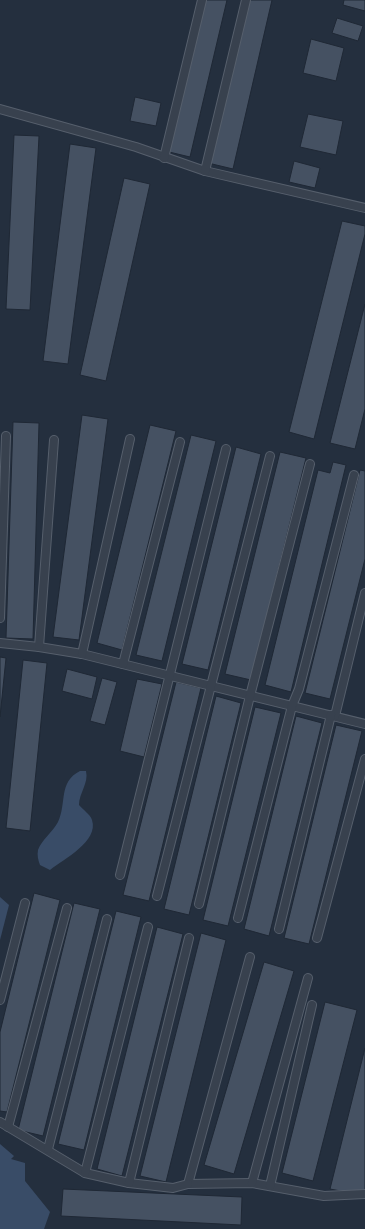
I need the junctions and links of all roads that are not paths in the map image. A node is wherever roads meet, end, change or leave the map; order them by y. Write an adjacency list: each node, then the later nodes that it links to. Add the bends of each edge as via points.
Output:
1 (202, 0): 4 (lane)
2 (246, 0): 5 (lane)
3 (0, 109): 4 (lane, via 136,147)
4 (164, 158): 5 (lane)
5 (205, 171): 6 (lane)
6 (365, 208)
7 (6, 436): 16 (lane)
8 (130, 439): 19 (lane)
9 (54, 440): 18 (lane)
10 (180, 442): 20 (lane)
11 (226, 449): 21 (lane)
12 (270, 456): 22 (lane)
13 (310, 464): 23 (lane)
14 (354, 475): 24 (lane, via 299,689)
15 (365, 593): 25 (lane)
16 (0, 618)
17 (0, 644): 18 (lane)
18 (39, 647): 19 (lane)
19 (82, 654): 20 (lane)
20 (123, 664): 21 (lane)
21 (171, 676): 22 (lane); 28 (lane)
22 (210, 686): 23 (lane); 29 (lane)
23 (250, 696): 24 (lane); 31 (lane)
24 (292, 706): 25 (lane); 33 (lane)
25 (333, 716): 26 (lane); 36 (lane)
26 (365, 724)
27 (365, 758): 38 (lane)
28 (120, 875)
29 (157, 896)
30 (25, 902): 41 (lane)
31 (199, 904)
32 (67, 908): 44 (lane)
33 (238, 918)
34 (107, 919): 45 (lane)
35 (148, 927): 46 (lane)
36 (279, 929)
37 (189, 938): 48 (lane)
38 (317, 938)
39 (250, 957): 49 (lane)
40 (308, 978): 47 (lane)
41 (0, 1000)
42 (312, 1005): 50 (lane)
43 (0, 1122): 44 (lane)
44 (8, 1127): 45 (lane)
45 (48, 1150): 46 (lane)
46 (85, 1173): 48 (lane)
47 (252, 1183): 49 (lane); 50 (lane)
48 (129, 1184): 49 (lane, via 174,1188)
49 (188, 1184)
50 (270, 1186): 51 (lane, via 324,1196)
51 (365, 1194)

